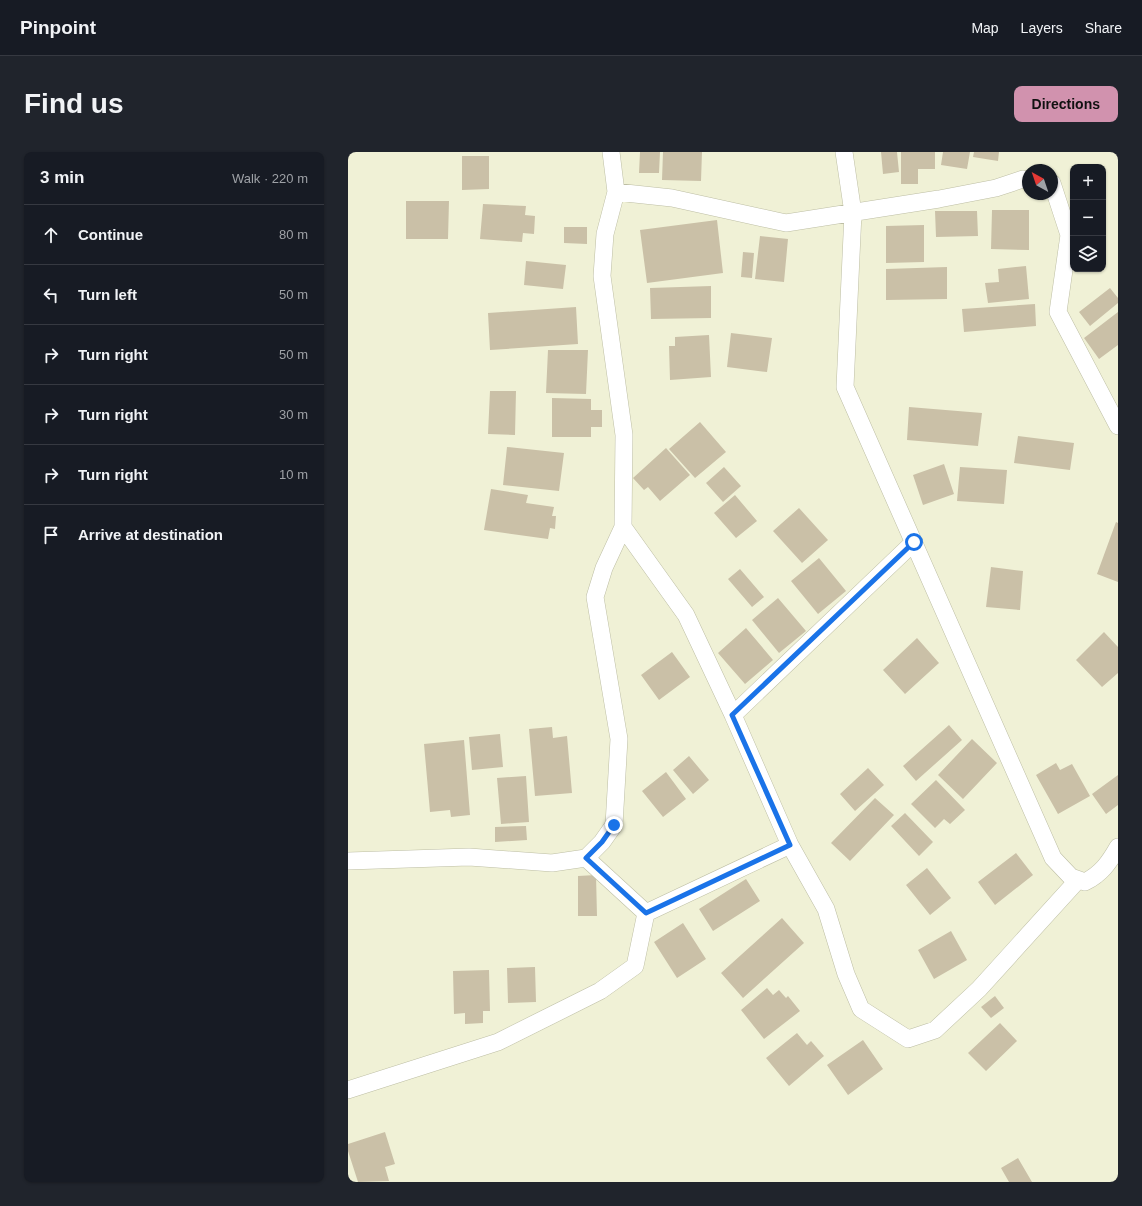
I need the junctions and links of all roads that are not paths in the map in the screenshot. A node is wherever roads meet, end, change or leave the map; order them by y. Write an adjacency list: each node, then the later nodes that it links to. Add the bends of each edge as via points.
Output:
1 (611, 152): 4 (street)
2 (844, 152): 6 (street)
3 (1022, 179): 6 (street, via 996,188 946,198)
4 (616, 192): 6 (street, via 672,198 786,223); 8 (street, via 604,234 602,276 624,434)
5 (1058, 200): 7 (street, via 1069,235 1058,312)
6 (853, 212): 9 (street, via 845,387)
7 (1118, 426)
8 (623, 527): 10 (street, via 686,616); 13 (street, via 604,568 595,597 619,739 614,825)
9 (914, 542): 10 (street); 15 (street, via 1053,858)
10 (732, 715): 11 (street)
11 (790, 845): 15 (street, via 826,909 860,1009 908,1039 935,1030 979,989); 16 (street)
12 (1118, 847): 15 (street, via 1107,865 1096,876 1085,882)
13 (586, 858): 14 (street, via 552,863 469,858); 16 (street)
14 (348, 861)
15 (1077, 880)
16 (646, 913): 17 (street, via 635,966 600,991 498,1042)
17 (348, 1090)

